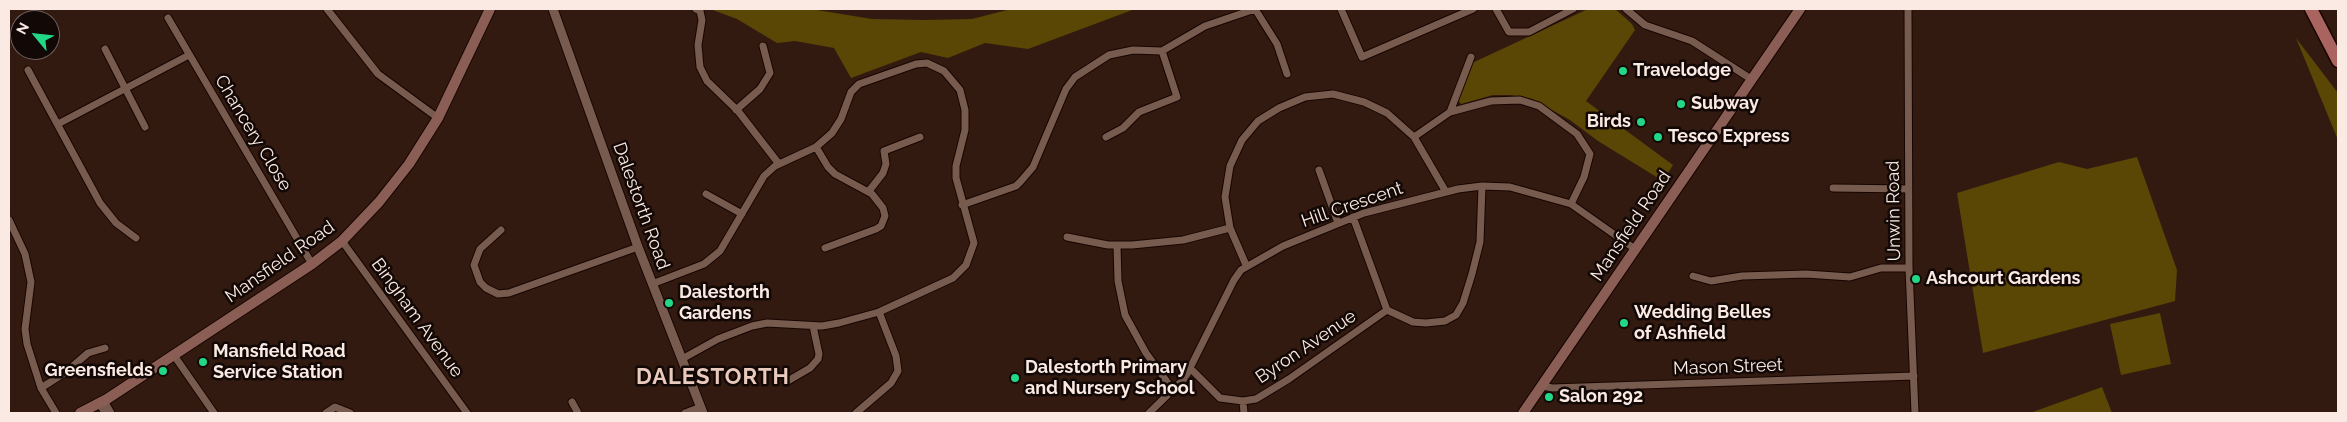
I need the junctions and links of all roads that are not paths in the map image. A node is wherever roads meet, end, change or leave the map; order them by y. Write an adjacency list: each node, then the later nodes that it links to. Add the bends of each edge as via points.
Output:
1 (327, 9): 30 (street, via 378,74)
2 (490, 9): 30 (main road, Mansfield Road)
3 (553, 9): 57 (street, Dalestorth Road)
4 (696, 9): 28 (street, via 700,11 702,20 698,45 700,67 706,82)
5 (1341, 9): 15 (street, via 1362,57)
6 (1449, 9): 15 (street)
7 (1473, 9): 15 (street)
8 (1496, 9): 9 (street, via 1509,32 1529,32)
9 (1573, 9)
10 (1626, 9): 26 (street, via 1645,25 1692,40)
11 (1800, 9): 26 (main road, Mansfield Road)
12 (1908, 9): 41 (street, Unwin Road)
13 (2311, 9): 16 (highway)
14 (168, 18): 21 (street, Chancery Close)
15 (1453, 18)
16 (2328, 39): 18 (highway); 23 (highway)
17 (763, 46): 28 (street, via 770,73 764,84)
18 (2338, 47)
19 (105, 49): 27 (street)
20 (1162, 51): 25 (street, via 1205,26 1255,10 1276,44); 35 (street, via 1177,97 1139,112 1123,128); 46 (street, via 1133,50 1109,55 1075,77 1059,101 1042,148 1028,174 1016,186)
21 (189, 55): 27 (street); 60 (street, Chancery Close)
22 (1471, 57): 29 (street)
23 (2338, 61)
24 (28, 70): 31 (street)
25 (1287, 74)
26 (1751, 79): 59 (main road, Mansfield Road)
27 (125, 88): 31 (street); 32 (street)
28 (736, 110): 37 (street)
29 (1450, 112): 33 (street); 45 (street, via 1491,101 1513,100 1539,106 1554,116 1577,134 1590,154 1584,177)
30 (438, 118): 55 (main road, Mansfield Road, via 409,164)
31 (58, 124): 53 (street, via 100,203)
32 (145, 127)
33 (1414, 136): 43 (street); 51 (street, via 1387,113 1364,102 1333,94 1305,97 1279,108 1258,121 1242,140 1230,166 1225,197)
34 (920, 137): 42 (street, via 884,151 886,164 883,173)
35 (1106, 138)
36 (816, 148): 37 (street); 42 (street, via 835,174); 46 (street, via 832,133 841,119 850,92 859,84 927,63 944,71 960,90 965,110 965,130 956,166)
37 (779, 164): 47 (street, via 764,176)
38 (1319, 170): 50 (street)
39 (1482, 186): 43 (street, Hill Crescent); 45 (street, Hill Crescent, via 1510,188); 65 (street, via 1480,242 1463,303 1456,315 1445,321 1426,323 1414,322)
40 (1833, 188): 41 (street)
41 (1908, 189): 62 (street, Unwin Road)
42 (869, 191): 58 (street, via 883,208 885,216 881,226)
43 (1446, 192): 48 (street, Hill Crescent)
44 (706, 194): 47 (street)
45 (1570, 204): 59 (street, Hill Crescent)
46 (962, 205): 66 (street, via 974,244 966,266 953,278)
47 (742, 214): 64 (street, via 720,251 704,264)
48 (1353, 217): 50 (street, Hill Crescent); 65 (street)
49 (9, 220): 75 (street, via 25,254 31,282 25,329)
50 (1338, 223): 61 (street, Hill Crescent)
51 (1230, 228): 56 (street, via 1183,240); 61 (street)
52 (501, 230): 57 (street, via 480,249 474,265 480,282 498,294 509,293)
53 (136, 238)
54 (1067, 238): 56 (street)
55 (342, 241): 60 (main road, Mansfield Road); 88 (street, Bingham Avenue)
56 (1118, 246): 76 (street, via 1118,281 1125,315 1146,353)
57 (638, 247): 64 (street, Dalestorth Road)
58 (825, 248)
59 (1635, 249): 74 (main road, Mansfield Road)
60 (312, 264): 69 (main road, Mansfield Road)
61 (1246, 266): 71 (street, Hill Crescent, via 1234,280)
62 (1909, 268): 63 (street, via 1882,268 1850,277 1770,275 1711,281); 72 (street, Unwin Road)
63 (1693, 276)
64 (652, 284): 70 (street, Dalestorth Road)
65 (1387, 310): 79 (street, Byron Avenue, via 1289,379 1256,399)
66 (879, 312): 67 (street); 91 (street, via 896,356 898,371 891,383)
67 (813, 326): 70 (street, via 767,323 752,326 718,339); 73 (street, via 818,359 810,368)
68 (105, 348): 75 (street, via 88,353)
69 (173, 354): 77 (main road, Mansfield Road); 85 (street)
70 (682, 360): 80 (street, Dalestorth Road)
71 (1190, 368): 76 (street, Hill Crescent); 79 (street, Byron Avenue, via 1220,398)
72 (1914, 376): 74 (street, Mason Street); 95 (street, Unwin Road)
73 (786, 382)
74 (1543, 386): 94 (main road, Mansfield Road)
75 (41, 388): 81 (street)
76 (1173, 390): 92 (street, Hill Crescent)
77 (101, 402): 82 (main road, Mansfield Road); 83 (street); 84 (street)
78 (572, 402): 89 (street)
79 (1244, 402): 93 (street)
80 (702, 410): 90 (street)
81 (56, 413)
82 (80, 413)
83 (105, 413)
84 (111, 413)
85 (214, 413)
86 (326, 413): 87 (street, via 335,407)
87 (350, 413)
88 (467, 413)
89 (578, 413)
90 (685, 413)
91 (856, 413)
92 (1149, 413)
93 (1244, 413)
94 (1524, 413)
95 (1915, 413)

